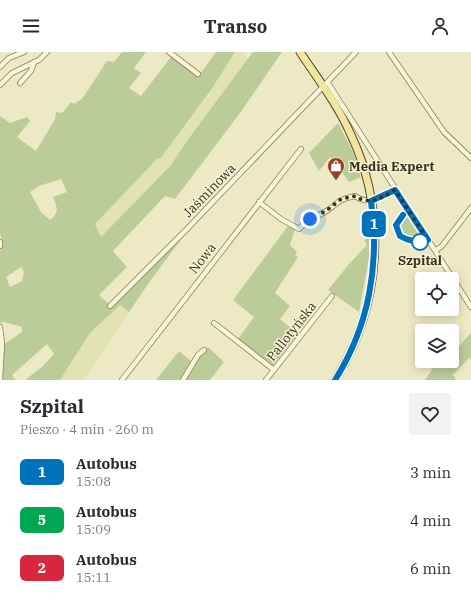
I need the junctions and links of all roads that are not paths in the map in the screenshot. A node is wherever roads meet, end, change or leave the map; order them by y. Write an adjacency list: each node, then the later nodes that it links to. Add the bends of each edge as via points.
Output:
1 (24, 52): 7 (street)
2 (47, 52): 8 (street)
3 (169, 52): 10 (street)
4 (300, 52): 13 (main road)
5 (356, 52): 13 (street, Jaśminowa)
6 (389, 52): 15 (street, via 444,132)
7 (14, 53): 9 (street)
8 (34, 62): 11 (street, via 31,71); 12 (street, via 12,72)
9 (0, 68)
10 (198, 74)
11 (20, 83)
12 (0, 85)
13 (326, 85): 16 (street); 17 (main road, via 352,137 364,168); 24 (street, Jaśminowa)
14 (301, 149): 18 (street, Nowa)
15 (471, 158)
16 (395, 190): 17 (street); 22 (street)
17 (371, 201): 18 (street, via 355,196 341,199 326,211 307,220 299,229); 34 (main road, via 375,246 368,299 356,339)
18 (259, 202): 31 (street, Nowa)
19 (471, 208): 22 (street, via 442,246)
20 (0, 242): 21 (street)
21 (0, 246)
22 (436, 250): 25 (street)
23 (332, 296): 29 (street, Pallotyńska)
24 (110, 306)
25 (471, 307)
26 (214, 323): 29 (street)
27 (0, 327): 30 (street)
28 (204, 350): 32 (street, via 198,355)
29 (274, 370): 33 (street, Pallotyńska)
30 (0, 380)
31 (122, 380)
32 (183, 380)
33 (266, 380)
34 (335, 380)

